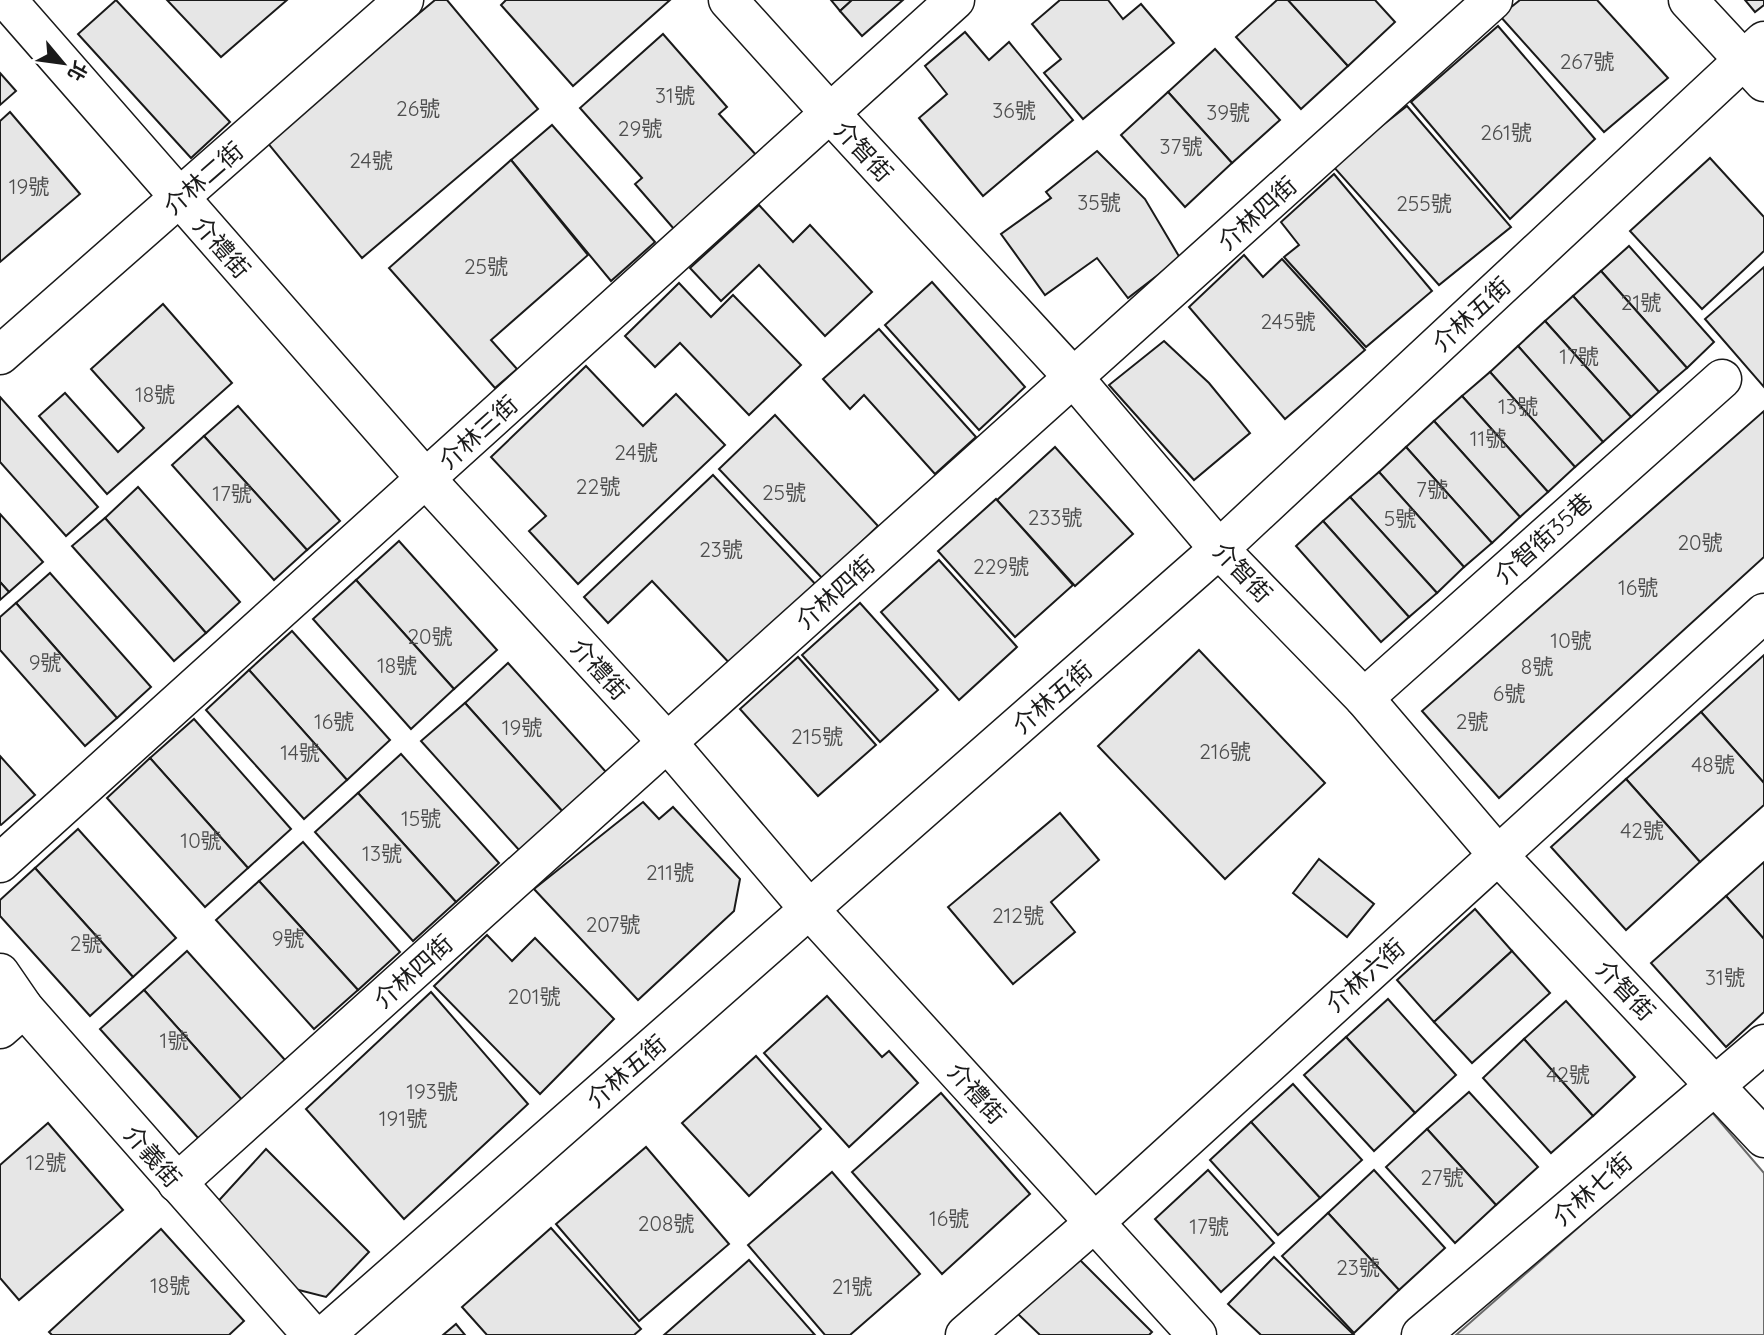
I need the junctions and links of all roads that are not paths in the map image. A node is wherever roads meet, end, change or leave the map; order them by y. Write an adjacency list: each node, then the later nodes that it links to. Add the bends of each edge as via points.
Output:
1 (7, 0): 9 (street, 介禮街)
2 (404, 0): 9 (street, 介林二街)
3 (728, 0): 8 (street, 介智街)
4 (955, 0): 8 (street, 介林三街)
5 (1493, 0): 11 (street, 介林四街)
6 (1688, 0): 7 (street)
7 (1757, 61): 14 (street, 介林五街)
8 (830, 113): 11 (street, 介智街); 13 (street, 介林三街)
9 (179, 199): 10 (street, 介林二街); 13 (street, 介禮街)
10 (0, 355)
11 (1073, 377): 14 (street, 介智街); 17 (street, 介林四街)
12 (1722, 379): 16 (street, 介智街35巷)
13 (426, 479): 17 (street, 介禮街); 19 (street, 介林三街)
14 (1219, 549): 16 (street, 介智街); 20 (street, 介林五街)
15 (1764, 614): 18 (street, 介林六街)
16 (1364, 698): 18 (street, 介智街)
17 (667, 742): 20 (street, 介禮街); 26 (street, 介林四街)
18 (1497, 854): 24 (street, 介智街); 27 (street, 介林六街)
19 (0, 863)
20 (810, 910): 27 (street, 介禮街); 29 (street, 介林五街)
21 (0, 973): 22 (street, 介義街)
22 (12, 1018): 26 (street, 介義街)
23 (1764, 1044): 24 (street, 介林七街)
24 (1715, 1084): 25 (street, 介智街); 32 (street, 介林七街)
25 (1764, 1138)
26 (177, 1183): 28 (street, 介義街)
27 (1095, 1222): 30 (street, 介林六街); 31 (street, 介禮街)
28 (312, 1335)
29 (325, 1335)
30 (965, 1335)
31 (1197, 1335)
32 (1421, 1335)

